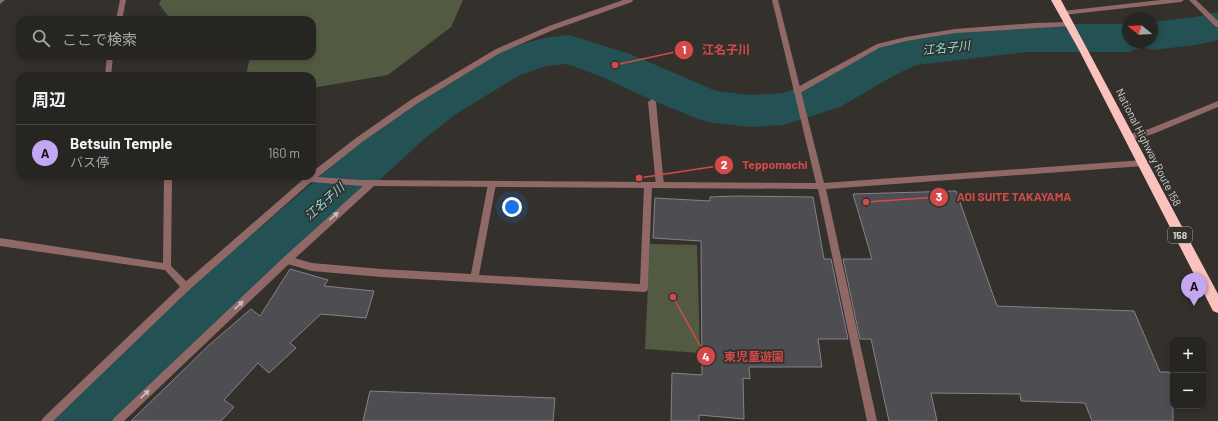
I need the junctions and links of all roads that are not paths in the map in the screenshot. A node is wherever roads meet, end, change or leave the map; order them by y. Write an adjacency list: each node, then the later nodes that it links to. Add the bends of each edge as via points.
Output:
1 (2, 0): 8 (street)
2 (123, 0): 10 (street)
3 (630, 0): 20 (street, via 541,32 480,61 415,101)
4 (775, 0): 15 (street)
5 (1056, 0): 9 (highway, National Highway Route 158 / 158)
6 (1181, 0): 9 (street)
7 (1192, 0): 11 (street)
8 (0, 2)
9 (1063, 14): 12 (highway, National Highway Route 158 / 158)
10 (120, 16)
11 (1218, 25)
12 (1070, 27): 15 (street, via 1020,26 955,31 906,39 877,46); 18 (highway, National Highway Route 158 / 158)
13 (110, 60): 14 (street)
14 (108, 72)
15 (797, 91): 28 (street)
16 (652, 102): 27 (street)
17 (1218, 104): 18 (street, via 1150,132)
18 (1129, 137): 19 (highway, National Highway Route 158 / 158)
19 (1143, 164): 28 (street); 34 (highway, National Highway Route 158 / 158)
20 (316, 174)
21 (168, 180): 31 (street)
22 (308, 180): 33 (street)
23 (316, 180): 24 (street)
24 (372, 183): 25 (street); 30 (street, one-way to 24)
25 (492, 184): 26 (street); 32 (street)
26 (648, 186): 27 (street); 32 (street, via 644,288)
27 (660, 186): 28 (street)
28 (821, 186): 37 (street)
29 (0, 242): 31 (street)
30 (287, 260): 32 (street, via 312,267); 36 (street, one-way to 30)
31 (167, 267): 33 (street)
32 (474, 279)
33 (186, 287): 35 (street)
34 (1218, 307)
35 (46, 421)
36 (117, 421)
37 (872, 421)

